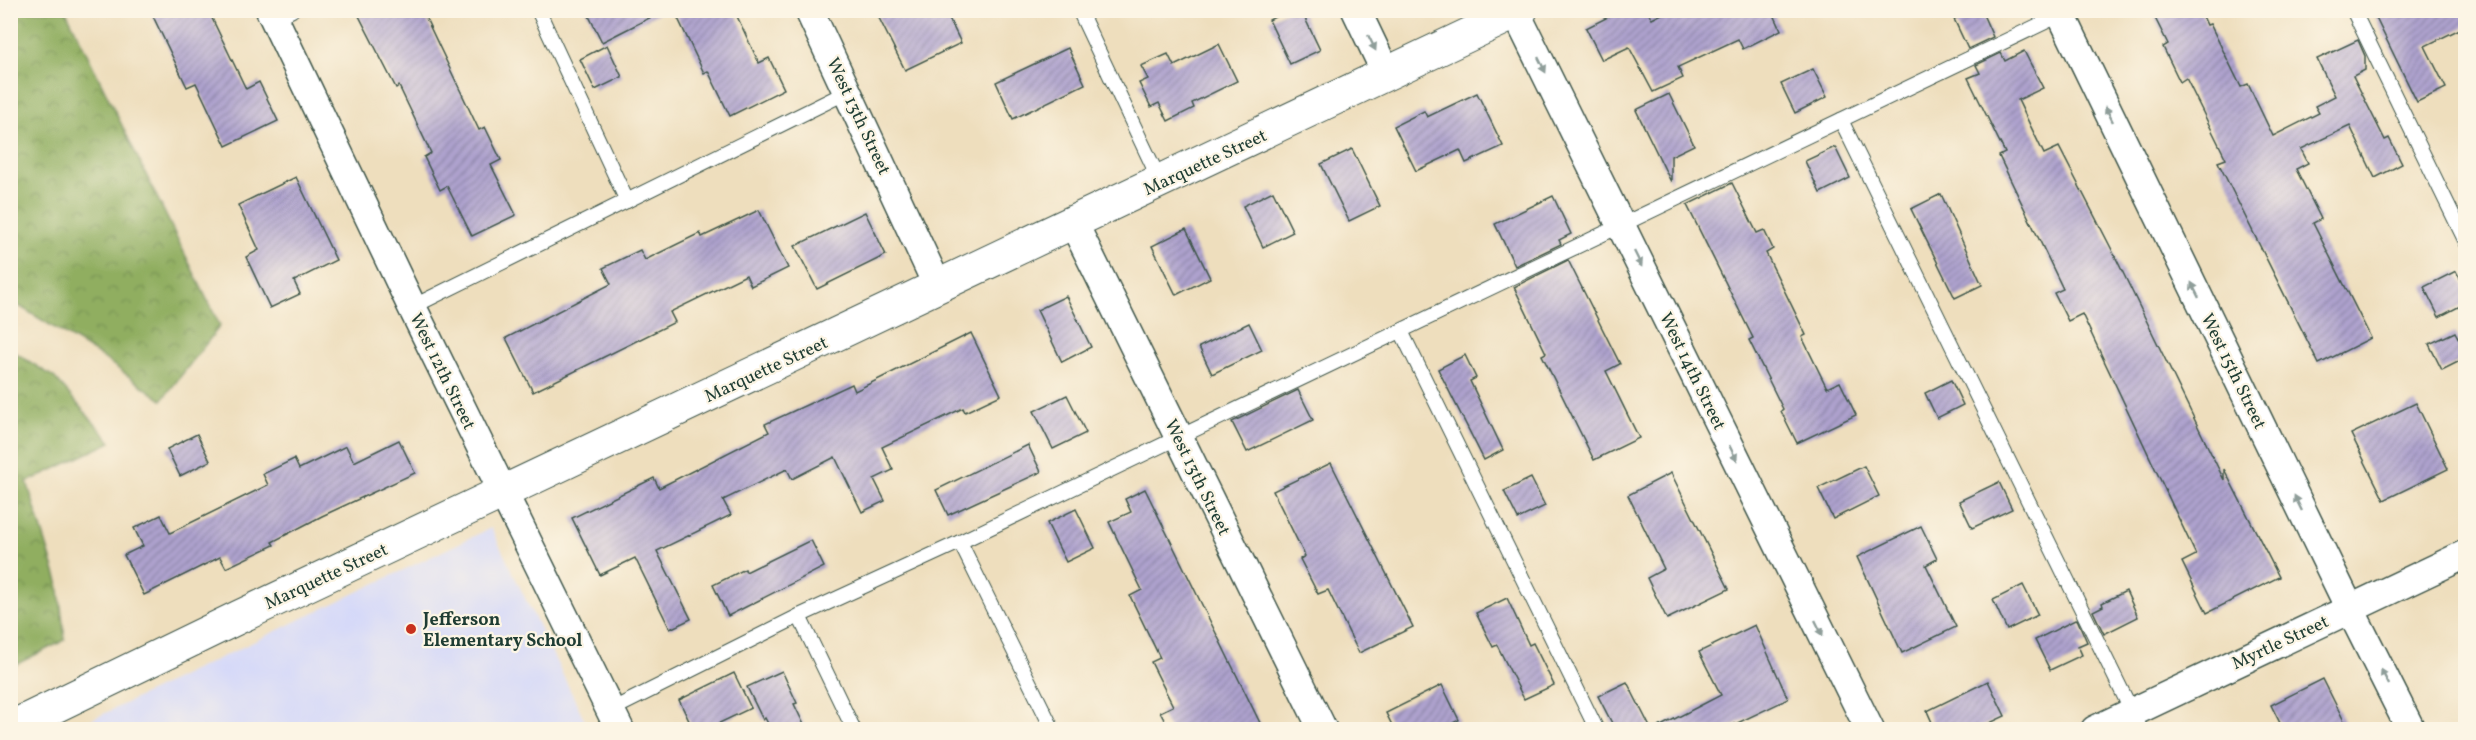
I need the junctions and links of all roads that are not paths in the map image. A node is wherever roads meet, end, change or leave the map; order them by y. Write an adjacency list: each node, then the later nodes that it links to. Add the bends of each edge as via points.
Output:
1 (538, 10): 13 (lane)
2 (809, 10): 10 (street, West 13th Street)
3 (1079, 10): 12 (lane)
4 (1356, 10): 9 (street, one-way to 9)
5 (2353, 10): 16 (lane)
6 (1519, 12): 9 (street, Marquette Street); 15 (street, West 14th Street, one-way to 15)
7 (2063, 12): 11 (lane); 24 (street, West 15th Street, one-way to 7)
8 (279, 13): 18 (street, West 12th Street)
9 (1387, 75): 12 (street, Marquette Street)
10 (847, 92): 13 (lane); 17 (street, West 13th Street)
11 (1841, 120): 15 (lane); 27 (lane)
12 (1161, 183): 14 (street, Marquette Street)
13 (627, 201): 18 (lane)
14 (1074, 224): 17 (street, Marquette Street); 20 (street, West 13th Street)
15 (1621, 225): 19 (lane); 33 (street, West 14th Street, one-way to 33)
16 (2466, 242)
17 (938, 287): 21 (street, Marquette Street)
18 (412, 307): 21 (street, West 12th Street)
19 (1401, 331): 20 (lane); 32 (lane)
20 (1179, 437): 22 (lane); 31 (street, West 13th Street)
21 (503, 493): 26 (street, West 12th Street); 28 (street, Marquette Street)
22 (960, 542): 25 (lane); 30 (lane)
23 (2466, 554): 24 (street, Myrtle Street)
24 (2350, 609): 27 (street, Myrtle Street); 35 (street, West 15th Street, one-way to 24)
25 (799, 616): 26 (lane); 29 (lane)
26 (615, 720)
27 (2137, 721): 34 (street, Myrtle Street)
28 (10, 728)
29 (854, 729)
30 (1053, 729)
31 (1323, 729)
32 (1597, 729)
33 (1870, 729)
34 (2095, 729)
35 (2411, 729)

